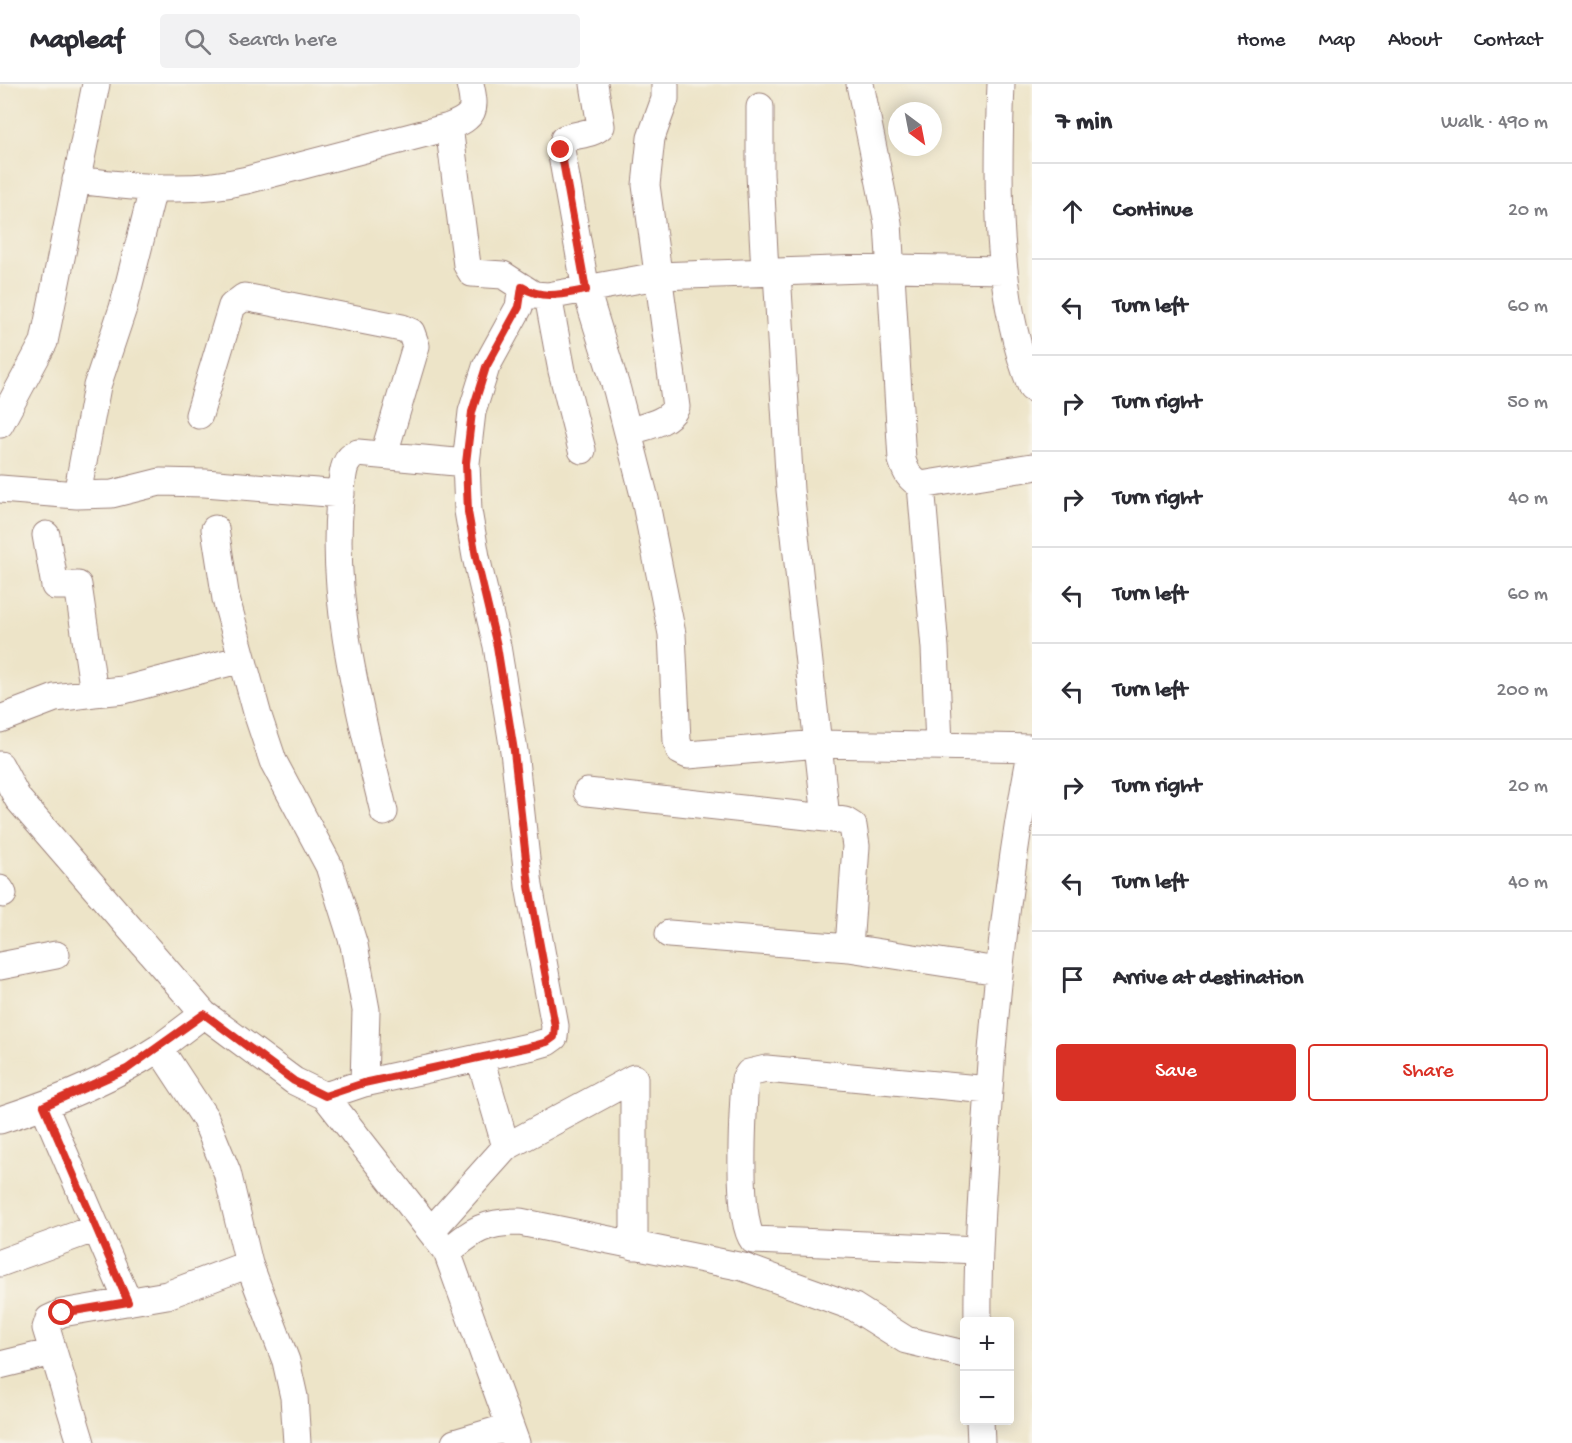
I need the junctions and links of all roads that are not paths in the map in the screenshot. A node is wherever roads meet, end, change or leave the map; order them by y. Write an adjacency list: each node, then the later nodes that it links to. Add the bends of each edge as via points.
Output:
1 (96, 84): 9 (street)
2 (470, 84): 8 (street, via 472,112 467,119)
3 (594, 84): 16 (street, via 601,126 593,133 564,139 561,150)
4 (664, 84): 14 (street, via 665,99 651,138 646,185)
5 (860, 84): 11 (street, via 888,223)
6 (1001, 84): 12 (street, via 999,192)
7 (760, 107): 13 (street, via 760,174)
8 (449, 127): 10 (street, via 216,188); 15 (street, via 467,265 472,273 503,275)
9 (76, 180): 10 (street); 20 (street, via 44,342)
10 (153, 189): 29 (street, via 123,308 97,386)
11 (892, 268): 12 (street); 13 (street); 26 (street, via 902,460 912,481)
12 (1004, 270): 18 (street, via 1023,367)
13 (771, 272): 14 (street); 35 (street, via 790,490)
14 (657, 276): 16 (street); 21 (street, via 676,407 672,415)
15 (522, 287): 17 (street, via 534,295); 24 (street, via 519,307 486,367 472,412)
16 (586, 290): 17 (street); 21 (street)
17 (548, 296): 22 (street)
18 (1032, 388)
19 (199, 415): 23 (street, via 232,306 244,297 402,328 411,332 416,346)
20 (0, 424)
21 (628, 432): 35 (street, via 672,634 680,751 688,754)
22 (582, 450)
23 (384, 454): 24 (street); 28 (street, via 350,456 345,464)
24 (466, 463): 49 (street, via 472,534 498,656 514,751 529,886 555,1026 554,1037 547,1042)
25 (1032, 467): 26 (street)
26 (921, 485): 36 (street)
27 (0, 489): 29 (street)
28 (341, 494): 29 (street, via 160,482 112,494); 40 (street, via 339,557 343,610)
29 (77, 495)
30 (215, 529): 32 (street, via 226,599)
31 (46, 535): 33 (street, via 55,586 78,585)
32 (242, 659): 33 (street, via 124,690); 50 (street, via 273,761 329,866 354,945 366,1010)
33 (94, 693): 34 (street, via 55,698)
34 (0, 719)
35 (819, 744): 36 (street); 41 (street)
36 (939, 746): 37 (street)
37 (1032, 748): 46 (street, via 1017,823)
38 (0, 765): 47 (street, via 18,799)
39 (586, 792): 41 (street)
40 (384, 812)
41 (826, 818): 43 (street, via 845,821 853,826 855,836)
42 (669, 934): 43 (street)
43 (849, 948): 46 (street)
44 (56, 956): 45 (street)
45 (0, 966)
46 (998, 971): 51 (street)
47 (204, 1014): 48 (street); 52 (street, via 294,1081)
48 (159, 1048): 53 (street, via 127,1069); 62 (street, via 205,1118 227,1172)
49 (480, 1058): 50 (street); 55 (street)
50 (364, 1083): 52 (street)
51 (989, 1090): 59 (street); 59 (street, via 766,1069 749,1072 745,1079 741,1159 747,1227 753,1240)
52 (325, 1096): 57 (street)
53 (44, 1106): 54 (street); 56 (street)
54 (0, 1119)
55 (506, 1147): 57 (street); 58 (street, via 634,1078)
56 (96, 1227): 61 (street); 63 (street)
57 (430, 1231): 60 (street)
58 (634, 1246): 60 (street, via 520,1222 495,1222 477,1228); 66 (street, via 743,1267 854,1306 906,1340)
59 (977, 1250): 64 (street)
60 (447, 1252): 69 (street)
61 (0, 1263)
62 (249, 1264): 63 (street, via 167,1295); 71 (street, via 286,1361 294,1397)
63 (128, 1302): 65 (street, via 62,1313 50,1319 46,1328)
64 (978, 1317)
65 (53, 1352): 67 (street); 70 (street)
66 (960, 1353)
67 (0, 1365)
68 (980, 1425): 73 (street)
69 (513, 1435): 72 (street)
70 (81, 1443)
71 (297, 1443)
72 (454, 1443)
73 (981, 1443)

